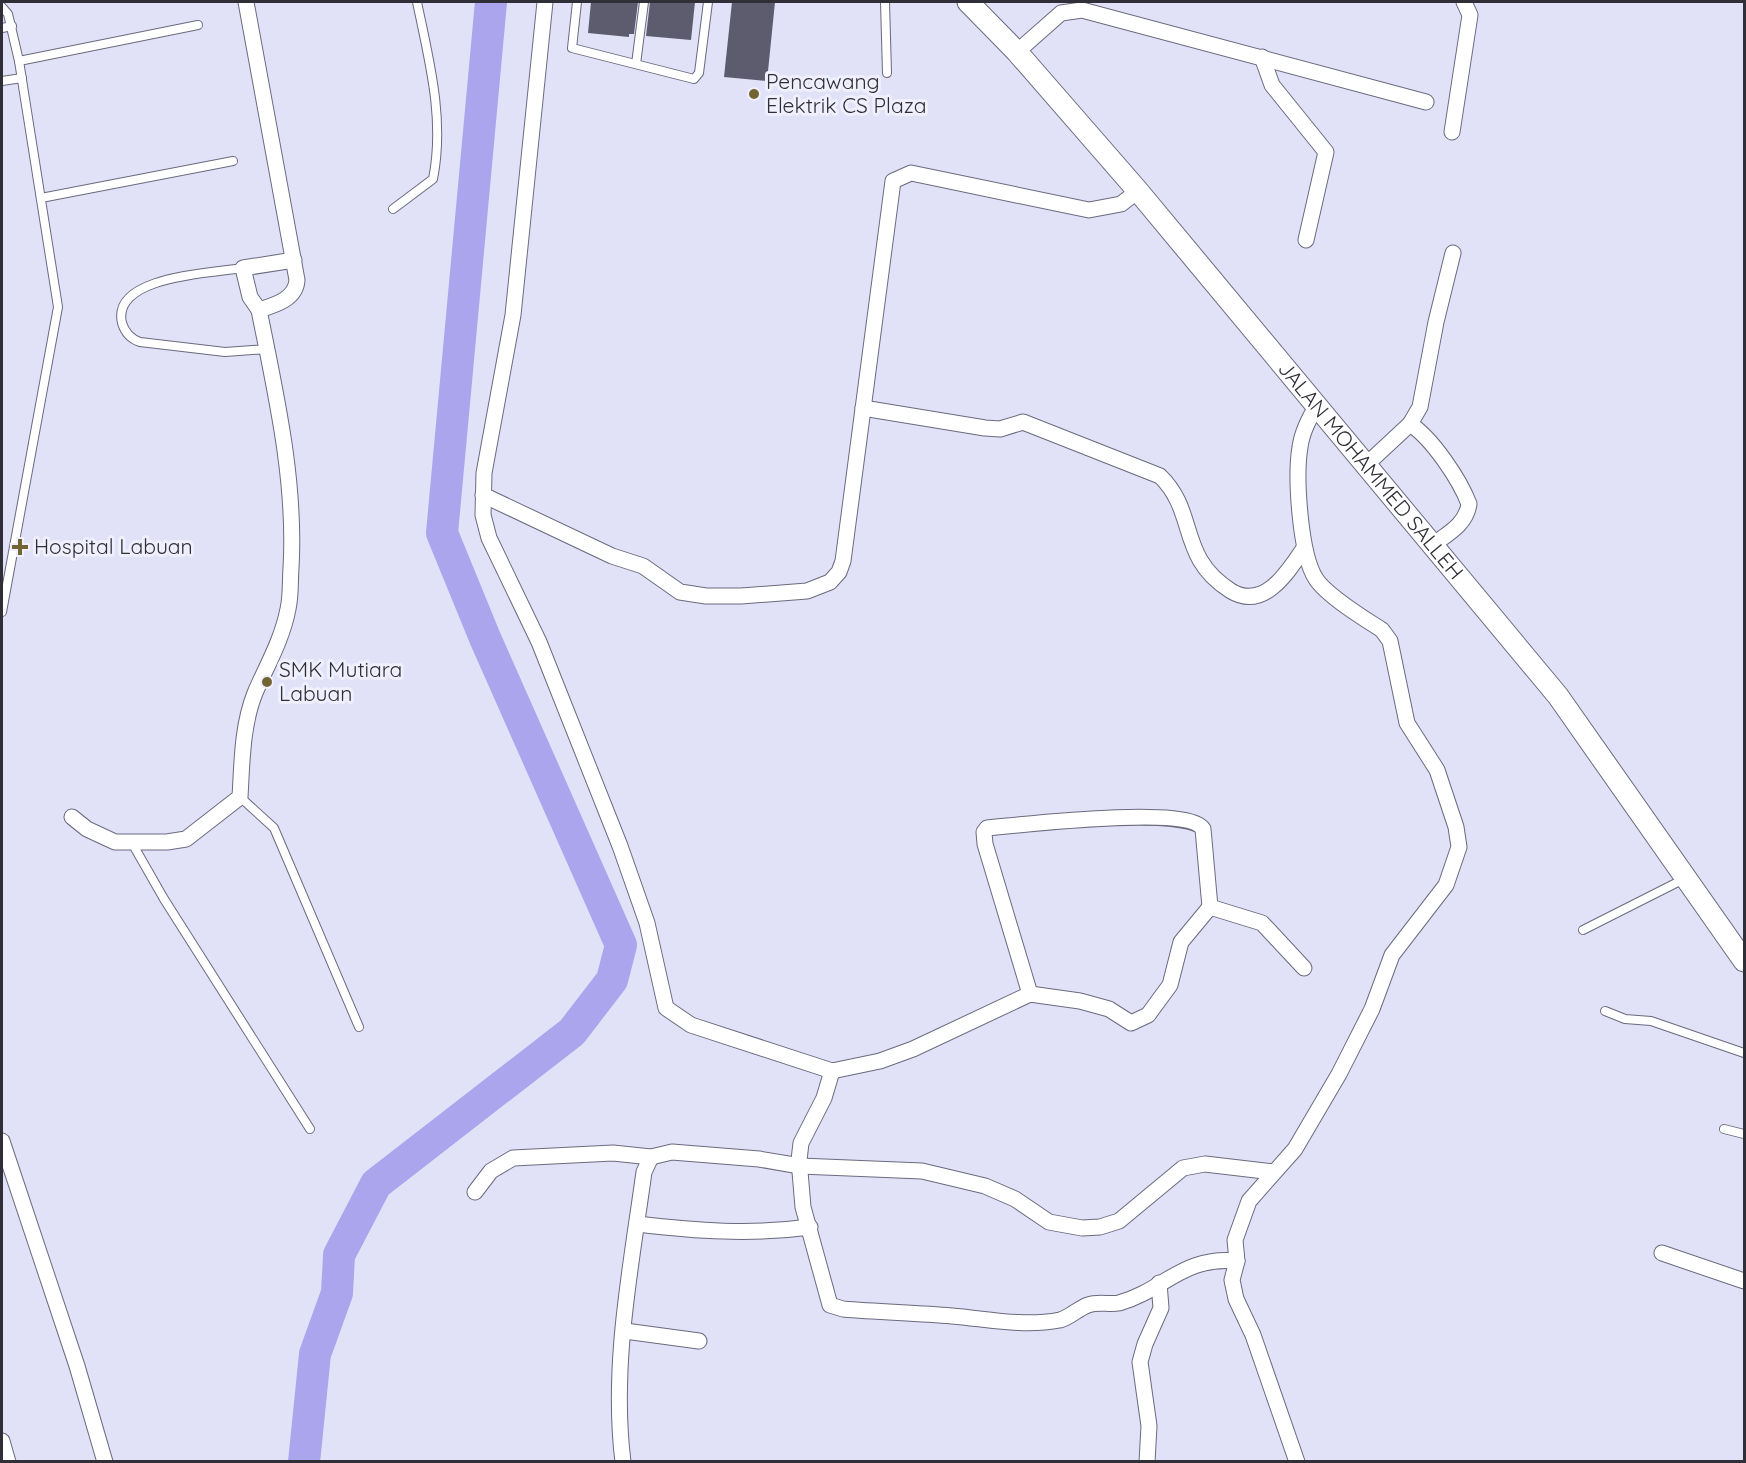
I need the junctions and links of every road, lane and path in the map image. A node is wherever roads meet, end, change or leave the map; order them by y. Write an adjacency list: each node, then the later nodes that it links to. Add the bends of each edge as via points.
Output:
1 (246, 2): 29 (street)
2 (417, 2): 26 (lane, via 431,73 439,149 433,179)
3 (545, 2): 37 (street, via 513,315)
4 (577, 2): 17 (lane, via 572,48)
5 (644, 2): 17 (lane)
6 (708, 2): 17 (lane, via 699,73 694,79)
7 (885, 2): 18 (lane)
8 (968, 2): 14 (main road, JALAN MOHAMMED SALLEH)
9 (1464, 2): 22 (street, via 1470,15)
10 (2, 7): 12 (lane)
11 (198, 25): 16 (lane)
12 (12, 26): 13 (lane); 16 (lane)
13 (2, 28)
14 (1017, 52): 15 (street, via 1061,13 1082,10); 24 (main road, JALAN MOHAMMED SALLEH)
15 (1262, 57): 21 (street); 27 (street, via 1272,85 1326,152)
16 (19, 61): 19 (lane)
17 (636, 64)
18 (887, 73)
19 (22, 78): 20 (lane); 25 (lane)
20 (2, 81)
21 (1426, 102)
22 (1452, 132)
23 (233, 161): 25 (lane)
24 (1138, 191): 33 (main road, JALAN MOHAMMED SALLEH); 34 (street, via 1121,204 1089,210 911,173 892,181)
25 (41, 198): 40 (lane, via 58,307)
26 (393, 209)
27 (1306, 240)
28 (1453, 253): 35 (street, via 1420,407)
29 (294, 260): 30 (street); 31 (street, via 294,291)
30 (243, 268): 31 (street, via 250,297); 32 (lane, via 148,284 124,301 122,324 133,340 141,342 225,352)
31 (260, 310): 32 (street)
32 (267, 349): 41 (street, via 291,506 289,607 280,643 254,695 244,743)
33 (1317, 405): 36 (main road, JALAN MOHAMMED SALLEH); 39 (street, via 1304,430 1300,449)
34 (863, 408): 37 (street, via 843,561 830,582 807,591 741,596 680,592 643,566 612,556); 39 (street, via 985,428 1000,429 1023,422 1160,476 1174,494 1199,562 1220,584 1242,597 1267,592 1288,572)
35 (1410, 424): 36 (street); 38 (street, via 1434,448 1470,504 1466,518)
36 (1367, 464): 38 (main road, JALAN MOHAMMED SALLEH)
37 (483, 495): 53 (street, via 489,538 539,642 620,846 647,923 666,1008 691,1025)
38 (1431, 546): 44 (main road, JALAN MOHAMMED SALLEH, via 1558,696)
39 (1304, 548): 60 (street, via 1317,581 1382,630 1390,641 1407,723 1437,770 1460,847 1446,885 1392,955 1372,1009 1339,1074 1294,1149)
40 (2, 612)
41 (240, 797): 43 (street, via 186,839); 51 (lane, via 274,828)
42 (72, 817): 43 (street, via 99,836)
43 (132, 843): 54 (lane)
44 (1686, 878): 46 (lane); 47 (main road, JALAN MOHAMMED SALLEH)
45 (1210, 907): 48 (street, via 1262,923); 49 (street, via 1181,942 1170,985 1140,1020 1131,1023 1109,1009 1080,1000); 49 (street, via 1203,829 1193,821 1159,817 1089,819 987,828 985,844)
46 (1583, 930)
47 (1744, 961)
48 (1304, 968)
49 (1030, 994): 53 (street, via 913,1049)
50 (1605, 1011): 52 (lane)
51 (359, 1027)
52 (1744, 1053)
53 (832, 1071): 59 (street, via 824,1098 801,1143)
54 (310, 1129)
55 (1724, 1129): 56 (lane)
56 (1744, 1134)
57 (2, 1142): 72 (street)
58 (651, 1157): 59 (street, via 672,1152); 61 (street, via 613,1153 513,1158 491,1171); 62 (street, via 644,1173)
59 (800, 1166): 60 (street, via 922,1171 985,1186 1015,1199 1049,1222 1082,1228 1119,1221 1183,1168 1205,1164); 63 (street, via 802,1207)
60 (1273, 1172): 65 (street, via 1249,1201 1235,1240)
61 (475, 1192)
62 (638, 1224): 63 (street, via 732,1233); 68 (street)
63 (810, 1227): 67 (street, via 825,1293 830,1305 843,1309 1036,1323 1069,1317 1101,1301 1117,1304)
64 (1662, 1253): 66 (street)
65 (1237, 1261): 67 (street, via 1216,1259); 75 (street, via 1232,1280 1236,1299 1253,1335)
66 (1744, 1281)
67 (1159, 1283): 74 (street, via 1161,1308 1140,1362 1149,1426)
68 (625, 1331): 69 (street); 73 (street, via 620,1432)
69 (699, 1341)
70 (2, 1441): 71 (street)
71 (8, 1461)
72 (105, 1461)
73 (623, 1461)
74 (1147, 1461)
75 (1297, 1461)

